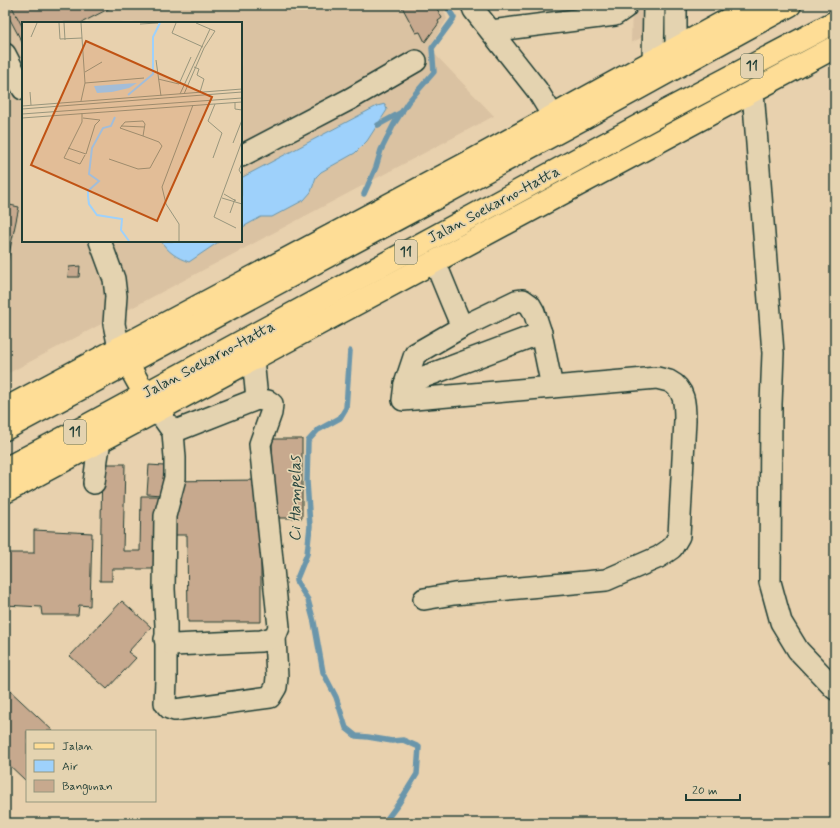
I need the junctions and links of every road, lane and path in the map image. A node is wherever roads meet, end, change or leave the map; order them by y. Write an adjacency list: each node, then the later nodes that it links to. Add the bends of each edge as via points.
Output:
1 (472, 5): 8 (street)
2 (627, 5): 8 (street, via 615,15)
3 (654, 5): 14 (street)
4 (676, 5): 11 (street)
5 (790, 5): 9 (main road, 11)
6 (753, 6): 9 (main road); 11 (main road)
7 (835, 22): 17 (main road, Jalan Soekarno-Hatta / 11)
8 (491, 31): 18 (street, via 537,90)
9 (731, 37): 14 (main road, 11)
10 (835, 47): 16 (main road, Jalan Soekarno-Hatta)
11 (676, 48): 14 (main road)
12 (5, 54): 15 (street)
13 (416, 61): 19 (street)
14 (652, 71): 17 (main road, via 644,91 645,104 655,112); 18 (main road); 24 (main road, 11)
15 (22, 87)
16 (753, 91): 21 (main road, Jalan Soekarno-Hatta); 40 (street, via 772,353 770,582 781,622 798,650)
17 (668, 110): 29 (main road, Jalan Soekarno-Hatta / 11)
18 (552, 116): 24 (main road)
19 (242, 155)
20 (100, 242): 24 (street, via 114,279 114,324)
21 (435, 262): 22 (street); 25 (main road, Jalan Soekarno-Hatta)
22 (462, 327): 23 (street, via 523,300 530,304); 26 (street, via 415,354)
23 (541, 333): 26 (street); 27 (street)
24 (123, 355): 29 (main road); 30 (main road); 31 (main road, 11)
25 (253, 359): 28 (street); 29 (main road, Jalan Soekarno-Hatta)
26 (405, 384): 27 (street, via 403,400)
27 (552, 387): 37 (street, via 657,378 669,381 682,394 685,420 679,536 672,548 659,557 606,580)
28 (257, 399): 32 (street); 38 (street, via 272,404 272,413 260,444 279,627)
29 (149, 403): 32 (street); 33 (main road, Jalan Soekarno-Hatta / 11)
30 (5, 409)
31 (5, 429)
32 (173, 432): 39 (street, via 175,478 165,516)
33 (95, 433): 34 (main road, Jalan Soekarno-Hatta / 11); 35 (street, via 97,459); 36 (main road, Jalan Soekarno-Hatta)
34 (5, 469)
35 (94, 484)
36 (5, 492)
37 (424, 599)
38 (275, 637): 39 (street, via 261,641 173,645); 39 (street, via 277,677 276,687 270,697 175,710 165,703)
39 (165, 639)
40 (835, 689)

